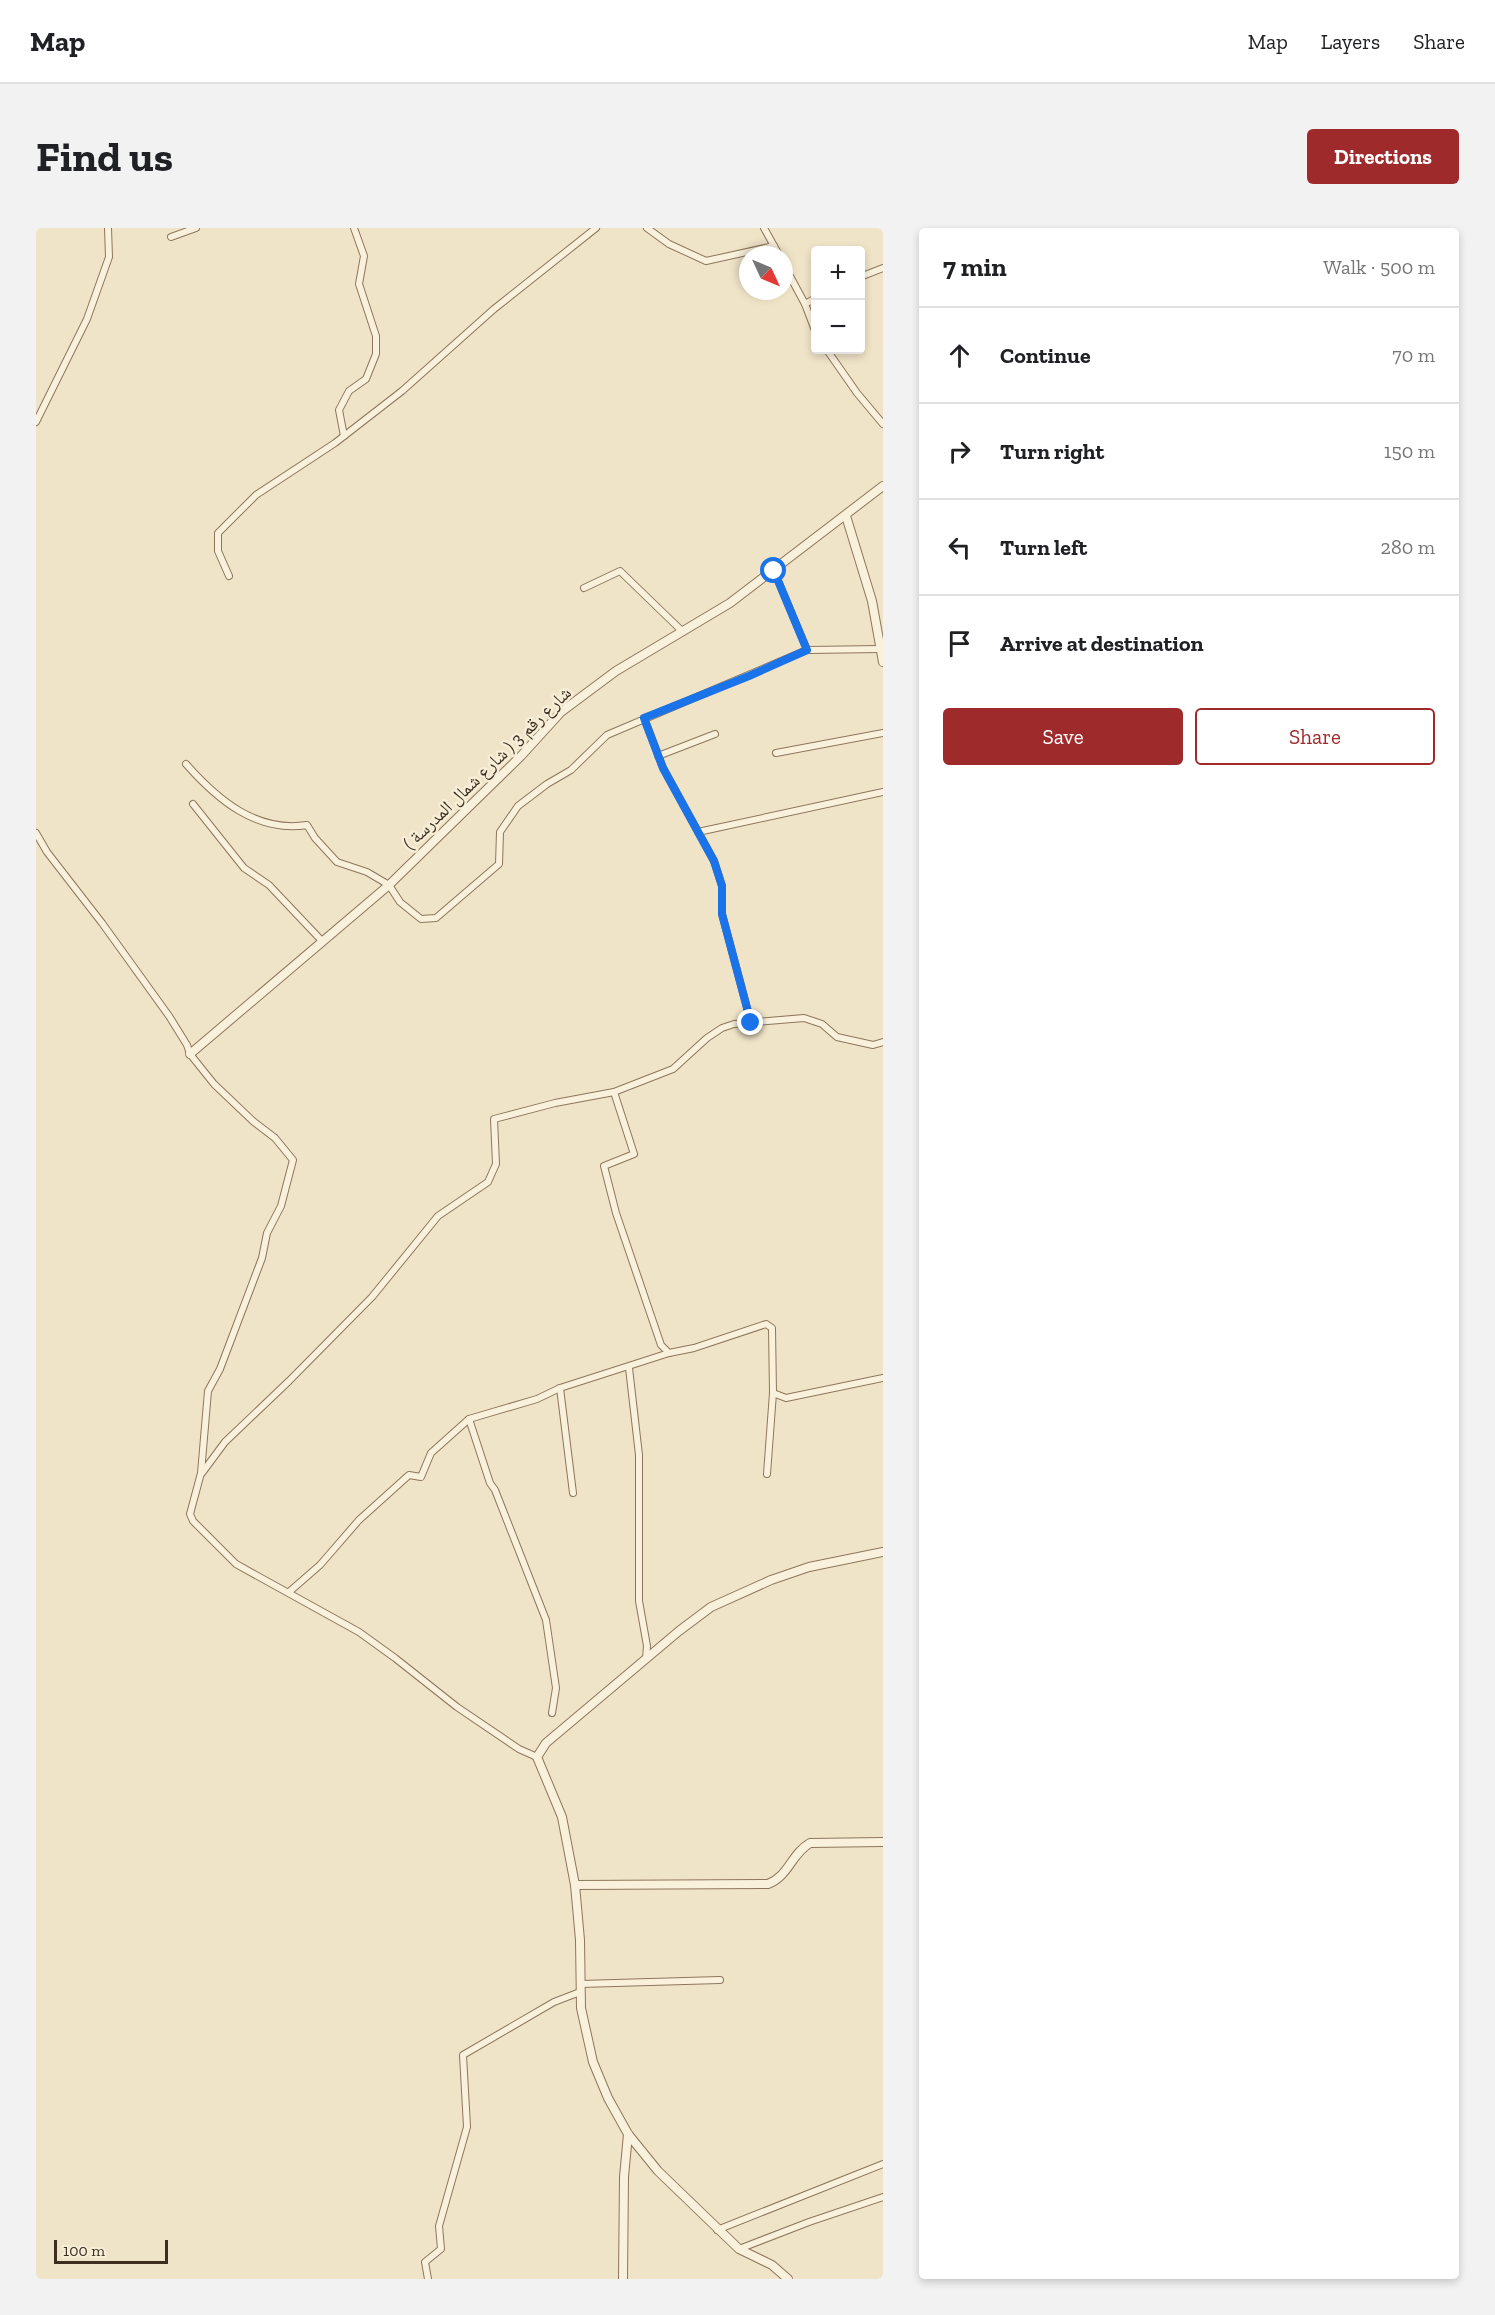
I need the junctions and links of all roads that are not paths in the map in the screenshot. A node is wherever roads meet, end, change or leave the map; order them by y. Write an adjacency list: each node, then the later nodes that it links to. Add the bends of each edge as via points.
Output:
1 (108, 228): 17 (street, via 109,257 87,319)
2 (195, 228): 7 (street)
3 (354, 228): 19 (street, via 364,256 359,284 376,336 376,354 366,379 349,391 339,410)
4 (596, 228): 19 (street)
5 (647, 228): 9 (street, via 669,244 706,261)
6 (764, 228): 8 (street)
7 (171, 237)
8 (774, 246)
9 (739, 254)
10 (883, 268): 11 (street)
11 (865, 275)
12 (793, 282): 14 (street)
13 (812, 300): 14 (street)
14 (805, 304): 15 (street)
15 (811, 320)
16 (830, 354): 18 (street)
17 (36, 422)
18 (883, 424)
19 (344, 436): 23 (street, via 256,495 218,533 219,551)
20 (883, 486): 21 (street, شارع رقم 3 ( شارع شمال المدرسة ))
21 (846, 516): 22 (street, شارع رقم 3 ( شارع شمال المدرسة )); 26 (street, via 872,601)
22 (774, 571): 25 (street, شارع رقم 3 ( شارع شمال المدرسة )); 27 (street)
23 (230, 576)
24 (584, 588): 25 (street, via 620,571)
25 (683, 632): 39 (street, شارع رقم 3 ( شارع شمال المدرسة ), via 616,671 561,712)
26 (880, 649): 27 (street); 28 (street)
27 (807, 650): 29 (street)
28 (883, 662)
29 (644, 718): 33 (street); 39 (street, via 607,735 571,770 518,806 500,832 499,864 436,918 421,920 400,902)
30 (883, 733): 32 (street)
31 (715, 734): 33 (street)
32 (776, 753)
33 (658, 756): 37 (street)
34 (186, 764): 39 (street, via 206,786 241,812 278,825 307,825 337,862)
35 (883, 792): 37 (street)
36 (193, 804): 40 (street, via 244,868 269,885)
37 (698, 832): 41 (street, via 722,886 722,914)
38 (36, 833): 43 (street, via 169,1016)
39 (389, 885): 40 (street, شارع رقم 3 ( شارع شمال المدرسة ))
40 (322, 940): 43 (street, شارع رقم 3 ( شارع شمال المدرسة ))
41 (751, 1023): 42 (street, via 804,1018 822,1024 837,1037 873,1044); 44 (street, via 722,1028 673,1069)
42 (883, 1042)
43 (190, 1054): 51 (street, via 214,1084 275,1138 293,1160 262,1258 208,1391)
44 (614, 1092): 45 (street, via 634,1155 604,1166 657,1334); 51 (street, via 494,1119 496,1164 488,1182 438,1216 372,1298 225,1442)
45 (669, 1353): 46 (street); 49 (street, via 766,1324 772,1328)
46 (629, 1368): 48 (street); 56 (street, via 639,1455 639,1601 647,1646)
47 (883, 1378): 49 (street, via 786,1398)
48 (560, 1388): 50 (street); 53 (street)
49 (773, 1393): 52 (street)
50 (469, 1419): 55 (street, via 431,1453 421,1477 409,1475); 57 (street, via 490,1483 546,1620 555,1688)
51 (201, 1473): 55 (street, via 191,1507 193,1521 236,1564)
52 (767, 1474)
53 (573, 1493)
54 (883, 1552): 56 (street, via 809,1567 735,1595 711,1607)
55 (290, 1592): 58 (street, via 359,1632 457,1707)
56 (645, 1659): 58 (street, via 546,1743)
57 (552, 1713)
58 (537, 1757): 60 (street, via 562,1817)
59 (883, 1842): 60 (street, via 810,1843 800,1849 780,1879 768,1884)
60 (575, 1885): 62 (street)
61 (720, 1980): 62 (street)
62 (580, 1988): 63 (street, via 593,2062); 68 (street, via 463,2055 467,2127 439,2226 441,2249 425,2262)
63 (628, 2134): 66 (street, via 658,2171); 69 (street)
64 (883, 2164): 66 (street)
65 (883, 2197): 67 (street)
66 (717, 2230): 67 (street)
67 (739, 2249): 70 (street, via 772,2265)
68 (428, 2279)
69 (624, 2279)
70 (789, 2279)

